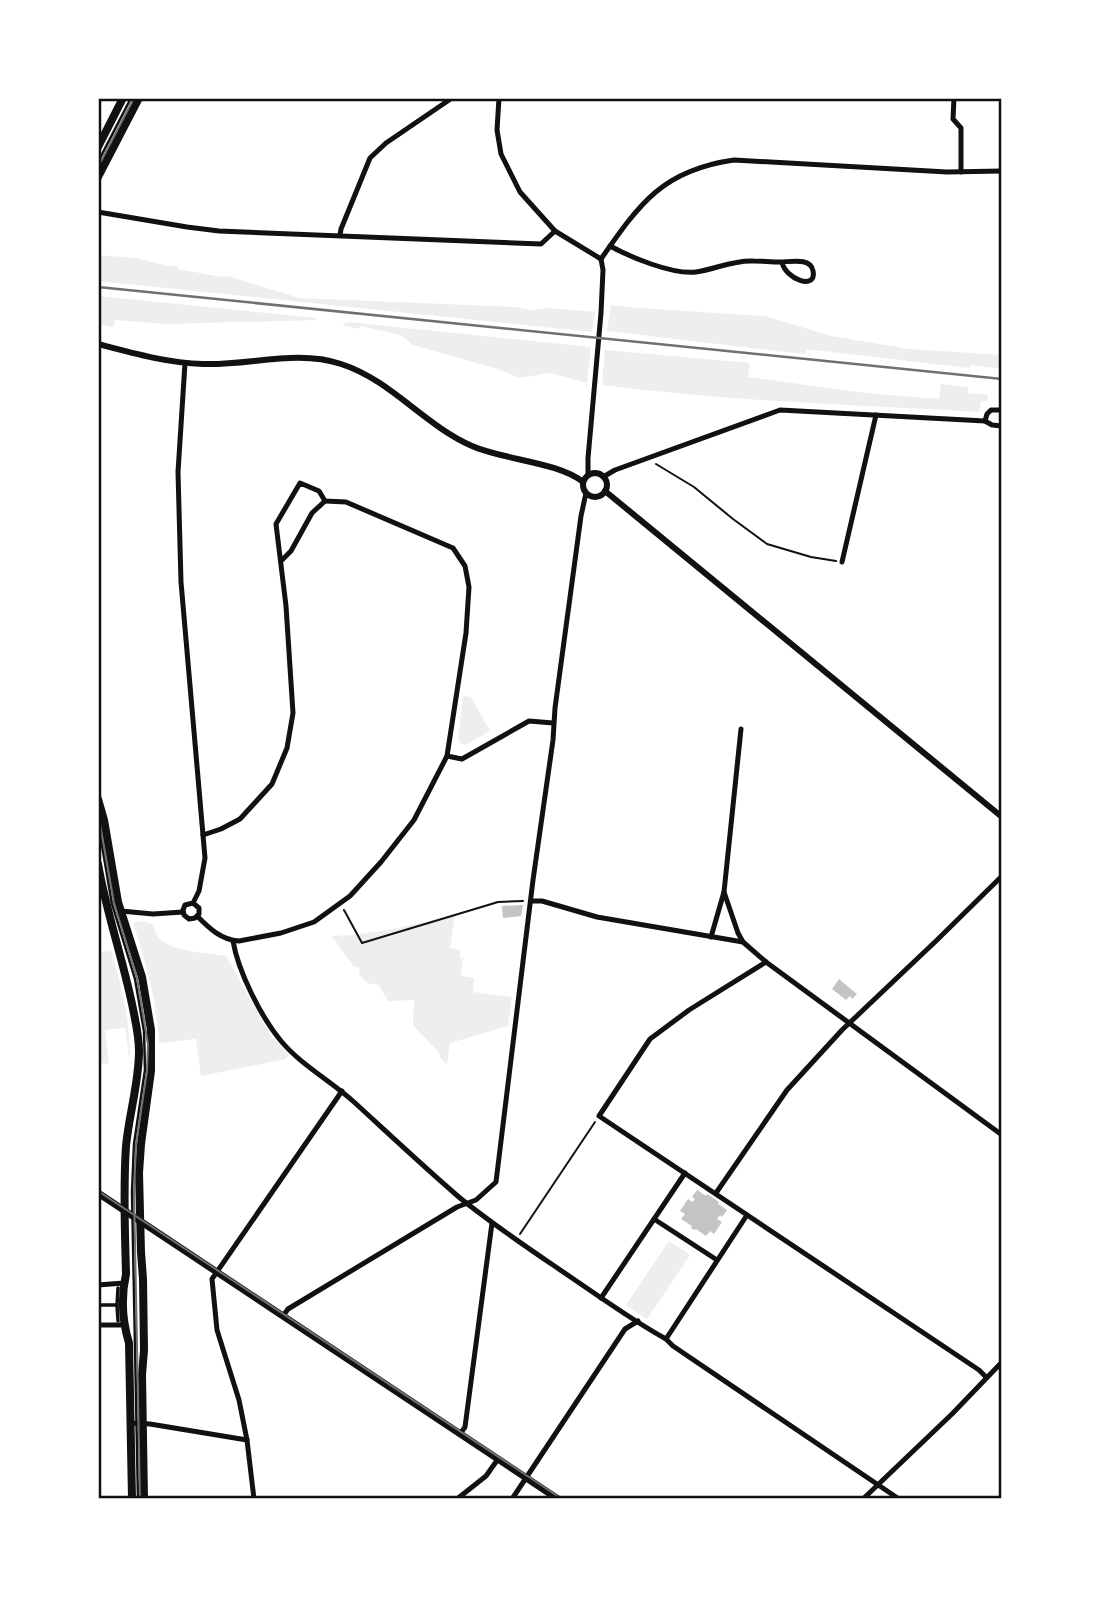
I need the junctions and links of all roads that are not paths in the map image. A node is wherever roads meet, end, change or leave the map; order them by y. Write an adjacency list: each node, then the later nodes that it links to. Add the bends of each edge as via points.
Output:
1 (123, 98): 7 (main road)
2 (131, 98): 8 (lane)
3 (139, 98): 11 (main road)
4 (452, 98): 14 (street, via 370,159)
5 (499, 98): 13 (street, via 501,154 520,192)
6 (954, 98): 10 (street, via 953,119 961,128)
7 (98, 147)
8 (98, 162)
9 (1002, 171): 10 (street)
10 (961, 172): 15 (street, via 764,161 713,163 659,188)
11 (98, 177)
12 (98, 212): 14 (street, via 187,228)
13 (555, 231): 14 (street, via 541,244); 16 (street)
14 (340, 235)
15 (610, 246): 16 (street); 17 (street, via 683,273 744,261)
16 (601, 259): 24 (street)
17 (782, 262): 17 (street, via 796,280 812,278 808,264)
18 (98, 344): 19 (street)
19 (185, 363): 26 (street, via 304,358 339,363 372,377 424,418 469,445 562,471); 38 (street, via 179,544)
20 (1002, 410): 22 (street, via 991,410)
21 (876, 415): 22 (street); 25 (street, via 780,410); 31 (street)
22 (985, 421): 23 (street)
23 (1002, 426)
24 (589, 475): 25 (street); 26 (street)
25 (603, 477): 27 (street)
26 (583, 482): 28 (street)
27 (605, 491): 28 (street, via 596,497); 36 (street)
28 (586, 494): 32 (street)
29 (325, 501): 30 (street); 30 (street, via 319,491 300,483 276,524); 34 (street, via 346,502 453,548 465,566 469,587 466,633)
30 (282, 560): 38 (street, via 293,713 287,748 272,784 240,819)
31 (842, 562)
32 (553, 723): 34 (street, via 529,721 462,759); 43 (street)
33 (741, 729): 42 (street)
34 (447, 757): 49 (street, via 414,820 350,896 314,922)
35 (98, 799): 45 (main road)
36 (1002, 817)
37 (98, 822): 60 (lane, via 112,904 135,979 145,1044 133,1156)
38 (202, 835): 44 (street, via 205,858)
39 (98, 864): 41 (main road)
40 (1002, 876): 52 (street)
41 (100, 890): 60 (main road, via 128,982 139,1051 124,1180)
42 (724, 892): 48 (street); 50 (street)
43 (531, 901): 48 (street); 58 (street, via 496,1182)
44 (193, 903): 46 (street, via 185,905); 47 (street, via 199,908)
45 (121, 911): 46 (street); 60 (main road, via 142,977 151,1030 151,1071)
46 (183, 912): 47 (street, via 189,919)
47 (197, 916): 49 (street, via 212,931)
48 (711, 937): 50 (street)
49 (233, 941): 53 (street, via 245,981 273,1031 295,1055)
50 (743, 942): 51 (street)
51 (766, 962): 52 (street); 55 (street, via 650,1039 599,1116)
52 (850, 1023): 54 (street); 57 (street, via 787,1090)
53 (342, 1091): 58 (street); 64 (street)
54 (1002, 1135)
55 (684, 1173): 57 (street); 61 (street)
56 (98, 1193): 60 (main road)
57 (716, 1193): 59 (street)
58 (467, 1203): 62 (street); 71 (street)
59 (747, 1215): 63 (street); 78 (street)
60 (132, 1216): 64 (main road); 66 (main road, via 127,1274); 79 (main road, via 143,1279 144,1350)
61 (654, 1219): 63 (street); 67 (street)
62 (492, 1223): 67 (street); 80 (street, via 465,1427)
63 (717, 1260): 76 (street)
64 (216, 1273): 71 (main road); 81 (street, via 212,1279 217,1330)
65 (98, 1285): 66 (street)
66 (121, 1286): 69 (street); 73 (main road)
67 (601, 1298): 70 (street)
68 (98, 1305): 69 (street)
69 (118, 1305): 73 (street)
70 (626, 1314): 72 (street); 75 (street)
71 (283, 1316): 80 (main road)
72 (638, 1321): 75 (street); 76 (street)
73 (121, 1323): 74 (street); 79 (main road, via 129,1343)
74 (98, 1325)
75 (625, 1329): 83 (street)
76 (666, 1339): 84 (street)
77 (1002, 1362): 78 (street)
78 (986, 1377): 84 (street)
79 (137, 1423): 81 (street); 85 (main road); 86 (lane); 87 (main road)
80 (460, 1434): 82 (main road)
81 (247, 1440): 88 (street)
82 (498, 1459): 83 (main road); 89 (street, via 486,1476)
83 (526, 1478): 90 (street); 91 (main road)
84 (878, 1485): 92 (street); 93 (street)
85 (132, 1499)
86 (138, 1499)
87 (145, 1499)
88 (254, 1499)
89 (457, 1499)
90 (512, 1499)
91 (558, 1499)
92 (863, 1499)
93 (899, 1499)

